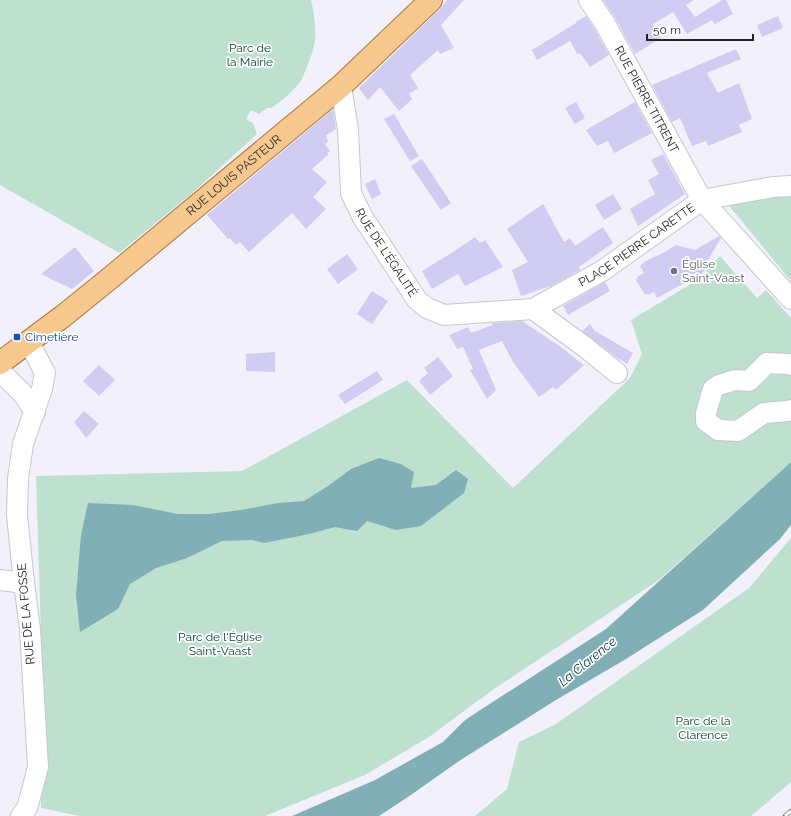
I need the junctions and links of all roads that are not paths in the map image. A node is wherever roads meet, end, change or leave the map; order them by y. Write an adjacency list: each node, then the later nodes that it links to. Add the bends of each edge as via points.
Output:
1 (431, 0): 3 (main road, RUE LOUIS PASTEUR)
2 (589, 0): 5 (street, RUE PIERRE TITRENT, via 604,22)
3 (341, 86): 7 (street, RUE DE L'ÉGALITÉ, via 348,130 351,193 362,216 417,300 427,308 444,315); 8 (main road, RUE LOUIS PASTEUR)
4 (791, 186): 5 (street, PLACE PIERRE CARETTE)
5 (702, 200): 6 (street, RUE PIERRE TITRENT); 7 (street, PLACE PIERRE CARETTE, via 602,271)
6 (791, 299)
7 (533, 309): 12 (street)
8 (29, 342): 9 (main road, RUE LOUIS PASTEUR); 14 (street, RUE DE LA FOSSE, via 45,373)
9 (0, 363)
10 (791, 365): 13 (street, via 767,362 749,381 735,380 719,385 713,389 706,421 718,430 738,432 764,413)
11 (0, 371): 14 (street, via 23,394)
12 (617, 373)
13 (791, 410)
14 (35, 412): 16 (street, RUE DE LA FOSSE, via 23,444 18,480 17,515)
15 (0, 580): 16 (street)
16 (24, 584): 17 (street, RUE DE LA FOSSE, via 30,630 38,767 27,808)
17 (21, 816)

